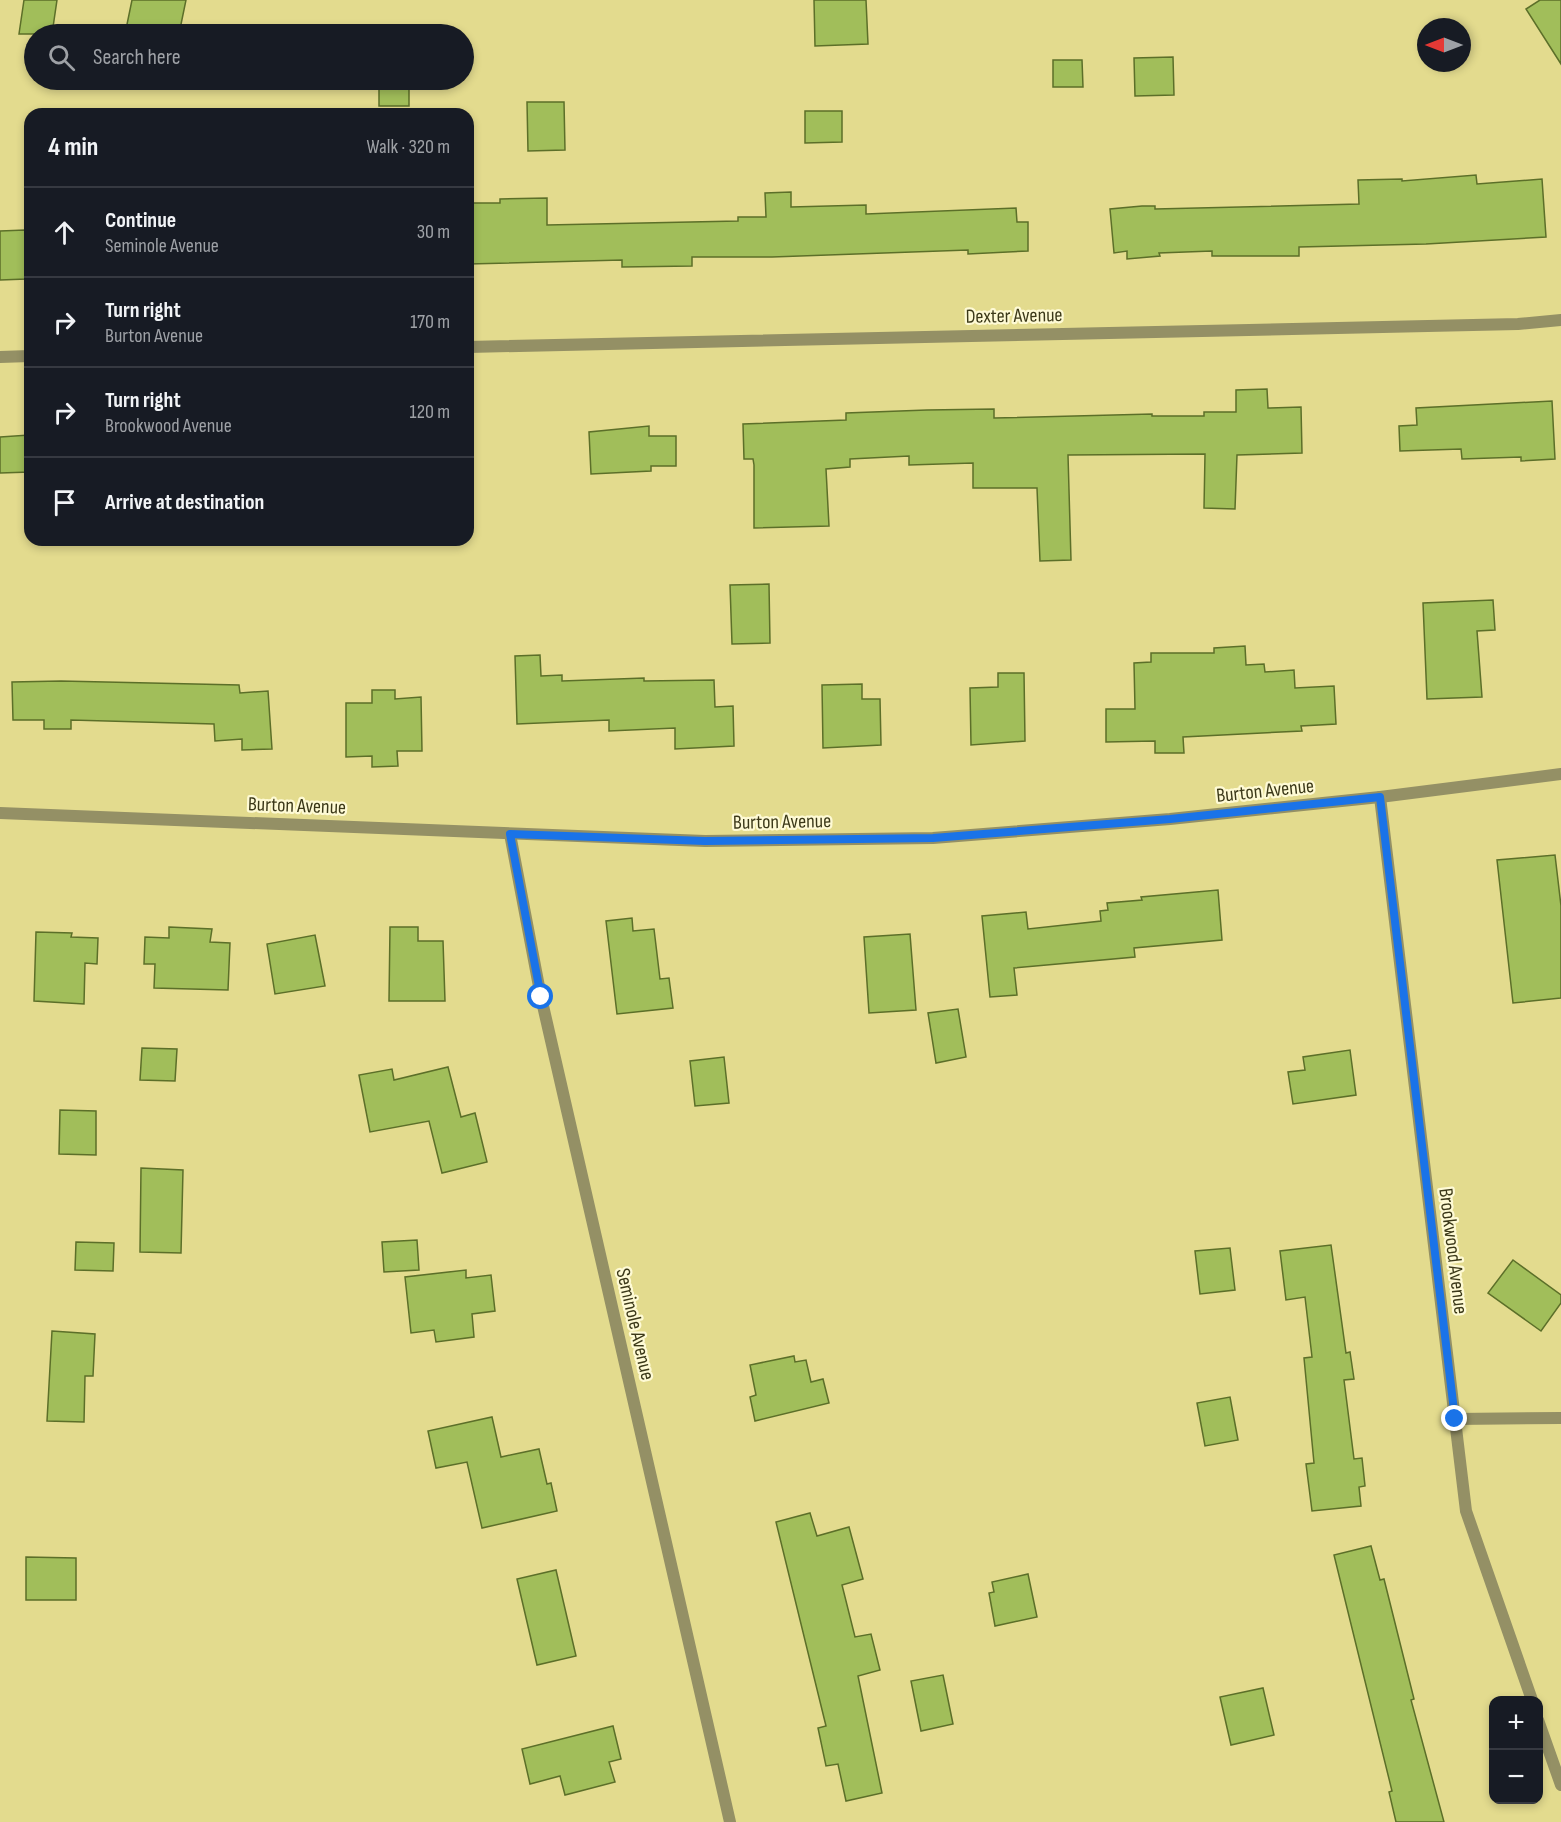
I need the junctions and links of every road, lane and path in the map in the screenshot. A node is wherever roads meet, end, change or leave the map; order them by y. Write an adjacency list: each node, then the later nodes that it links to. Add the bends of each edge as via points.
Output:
1 (1561, 320): 2 (street, Dexter Avenue)
2 (474, 346)
3 (24, 356): 4 (street)
4 (0, 357)
5 (1561, 774): 6 (street, Burton Avenue)
6 (1380, 797): 8 (street, Burton Avenue, via 933,838 705,841); 10 (street, Brookwood Avenue)
7 (0, 813): 8 (street, Burton Avenue)
8 (510, 834): 14 (street, Seminole Avenue, via 541,997)
9 (1561, 1418): 10 (street)
10 (1455, 1419): 11 (street, Brookwood Avenue, via 1466,1510)
11 (1530, 1696)
12 (1543, 1732): 13 (street)
13 (1561, 1785)
14 (730, 1822)

